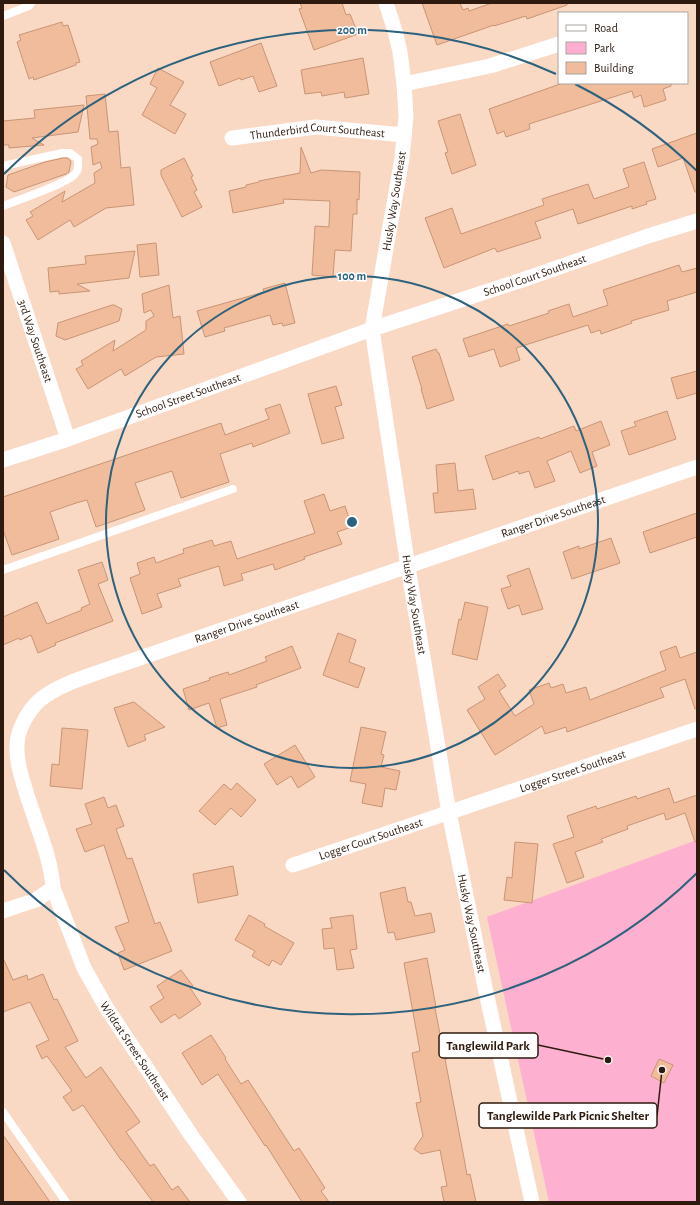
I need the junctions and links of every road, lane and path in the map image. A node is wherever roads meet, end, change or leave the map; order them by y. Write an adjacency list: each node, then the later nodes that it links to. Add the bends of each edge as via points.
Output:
1 (30, 3): 3 (lane, via 29,6)
2 (386, 3): 5 (street, Husky Way Southeast, via 400,52)
3 (3, 16)
4 (558, 44): 5 (street, via 490,66)
5 (404, 84): 6 (street, Husky Way Southeast)
6 (404, 135): 7 (street, Thunderbird Court Southeast, via 316,127); 13 (street, Husky Way Southeast)
7 (232, 138)
8 (3, 166): 9 (lane, via 70,152 78,159 77,171 72,177)
9 (3, 206)
10 (697, 222): 13 (street, School Court Southeast, via 648,236)
11 (3, 243): 12 (street, 3rd Way Southeast)
12 (7, 269): 14 (street, 3rd Way Southeast)
13 (372, 329): 14 (street, School Street Southeast); 18 (street, Husky Way Southeast)
14 (68, 439): 15 (street, School Street Southeast)
15 (3, 460)
16 (697, 467): 18 (street, Ranger Drive Southeast)
17 (233, 489): 19 (lane)
18 (408, 567): 21 (street, Husky Way Southeast); 23 (street, Ranger Drive Southeast, via 108,669 52,691 40,699 21,728 17,743 18,758 24,786 49,865)
19 (3, 570)
20 (697, 729): 21 (street, Logger Street Southeast)
21 (449, 813): 22 (street, Logger Court Southeast); 28 (street, Husky Way Southeast)
22 (293, 865)
23 (53, 888): 24 (street, via 36,900); 27 (street, Wildcat Street Southeast, via 84,968 106,1007 191,1136)
24 (3, 911)
25 (3, 1112): 26 (lane)
26 (66, 1202)
27 (239, 1202)
28 (532, 1202)

